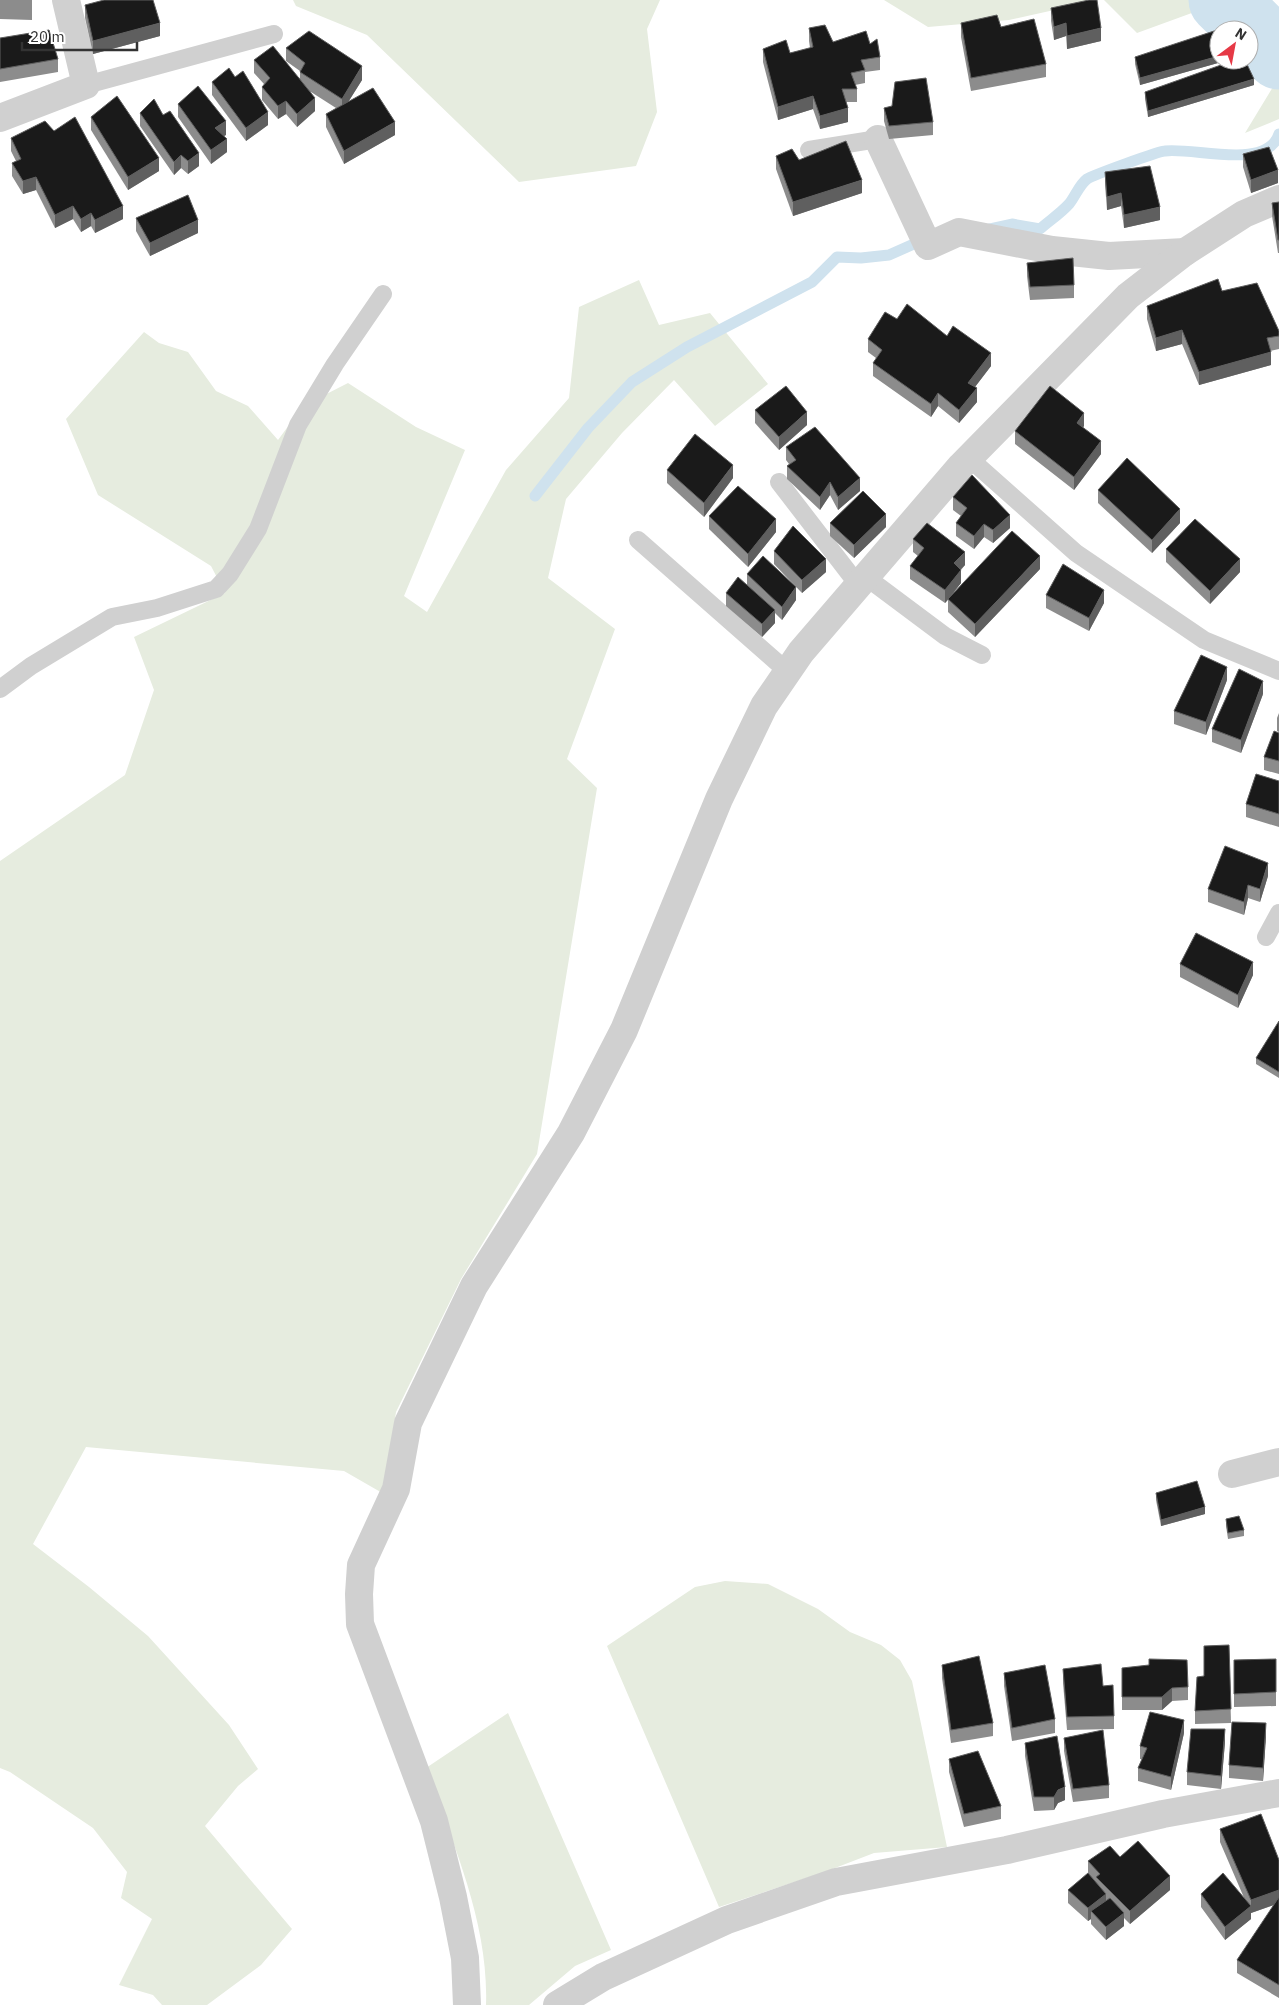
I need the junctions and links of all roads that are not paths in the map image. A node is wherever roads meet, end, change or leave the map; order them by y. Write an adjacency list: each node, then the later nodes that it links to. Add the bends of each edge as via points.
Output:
1 (66, 0): 3 (street)
2 (274, 34): 3 (lane)
3 (86, 85): 4 (street)
4 (0, 118)
5 (878, 139): 6 (lane); 8 (street, via 928,246 959,232 1052,250 1109,256)
6 (809, 150)
7 (1279, 199): 8 (street, via 1244,214)
8 (1185, 252): 10 (street, via 1128,296)
9 (383, 294): 17 (lane, via 298,425 258,529 230,574 216,589 157,608 112,617 31,666)
10 (969, 458): 13 (street); 15 (lane, via 1084,559 1204,640)
11 (779, 482): 13 (lane)
12 (638, 540): 16 (lane)
13 (862, 581): 14 (lane, via 945,636); 16 (street)
14 (982, 655)
15 (1279, 671)
16 (788, 672): 23 (street, via 764,706 719,800 624,1030 571,1133 474,1286 408,1423 396,1489 361,1565 358,1594 360,1624 434,1821 465,1958)
17 (0, 689)
18 (1279, 913): 19 (lane)
19 (1266, 938)
20 (1279, 1462): 21 (street)
21 (1232, 1474)
22 (1279, 1792): 24 (street, via 1163,1814 1008,1850 836,1882 727,1920 603,1977)
23 (467, 2005)
24 (557, 2005)

